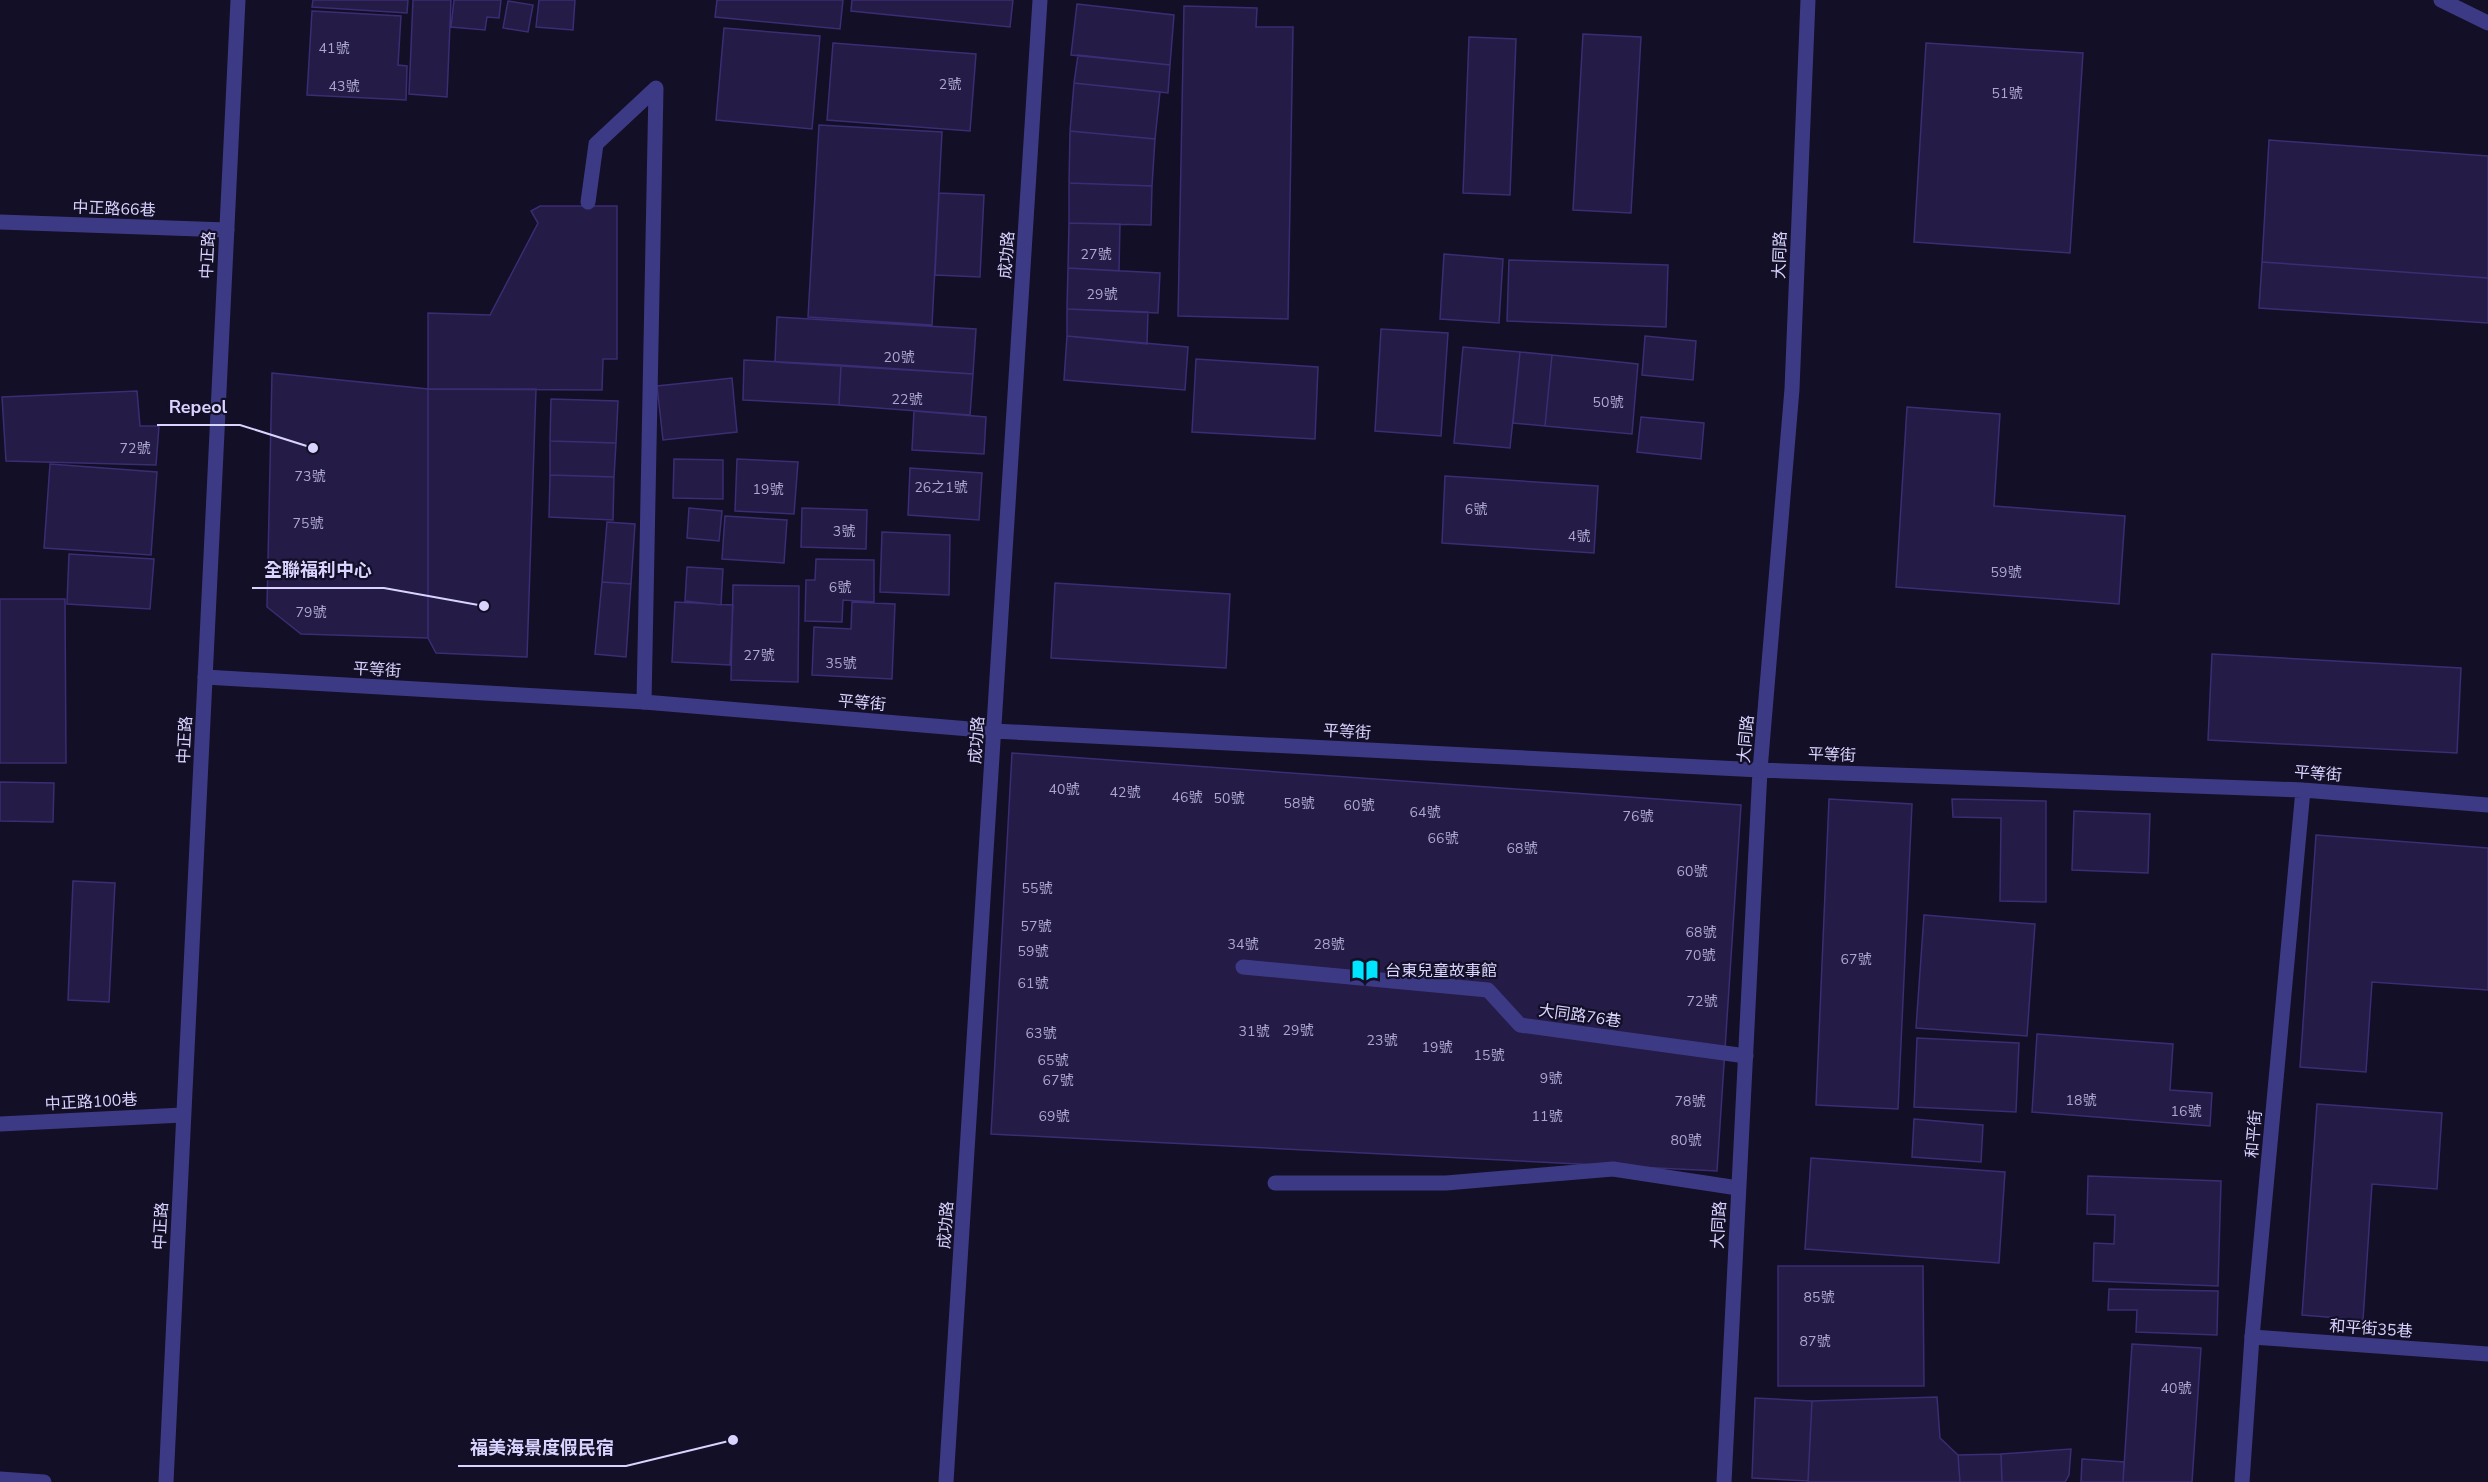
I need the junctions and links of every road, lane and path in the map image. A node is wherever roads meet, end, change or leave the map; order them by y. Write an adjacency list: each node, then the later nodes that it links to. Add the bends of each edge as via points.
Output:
1 (237, 0): 8 (street, 中正路)
2 (1040, 0): 11 (street, 成功路)
3 (1808, 0): 12 (street, 大同路, via 1792,389)
4 (2441, 0): 5 (street)
5 (2488, 23)
6 (588, 202): 10 (street, via 596,144 656,88)
7 (0, 222): 8 (street, 中正路66巷)
8 (226, 230): 9 (street, 中正路)
9 (205, 677): 10 (street, 平等街); 17 (street, 中正路)
10 (644, 702): 11 (street, 平等街)
11 (994, 732): 12 (street, 平等街); 26 (street, 成功路)
12 (1760, 770): 13 (street, 平等街); 16 (street, 大同路)
13 (2303, 789): 14 (street, 平等街); 21 (street, 和平街)
14 (2488, 805)
15 (1243, 967): 16 (street, 大同路76巷, via 1488,990 1520,1025)
16 (1746, 1056): 20 (street, 大同路)
17 (183, 1115): 18 (street, 中正路100巷); 25 (street, 中正路)
18 (0, 1124)
19 (1275, 1184): 20 (street, via 1446,1183 1613,1169)
20 (1738, 1188): 27 (street, 大同路)
21 (2252, 1337): 22 (street, 和平街35巷); 28 (street, 和平街)
22 (2488, 1354)
23 (0, 1479): 24 (street)
24 (44, 1482)
25 (166, 1482)
26 (946, 1482)
27 (1724, 1482)
28 (2242, 1482)

